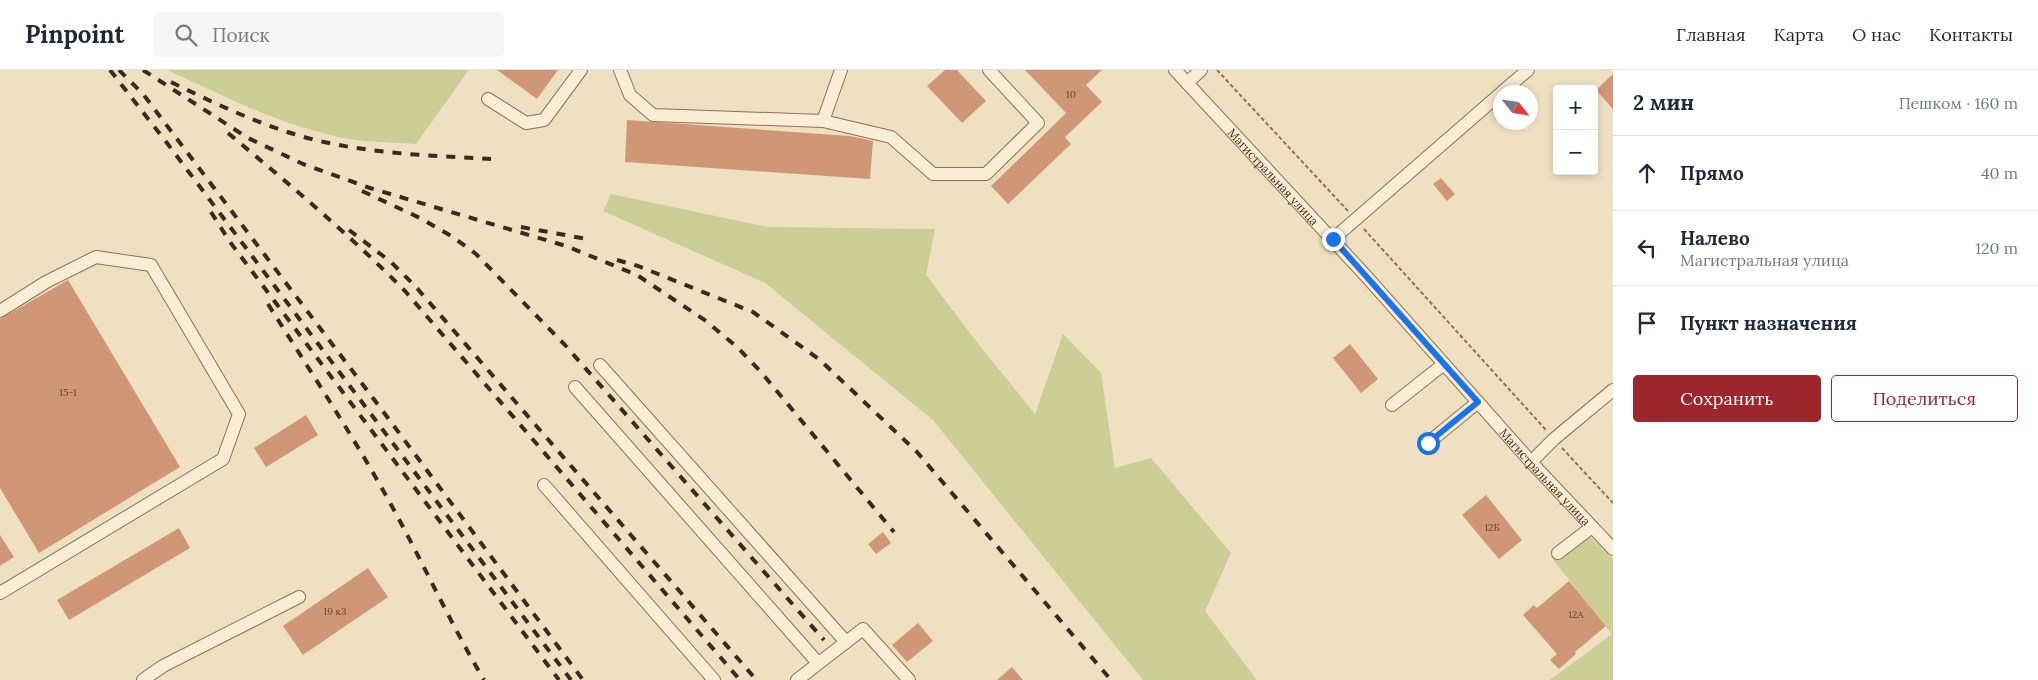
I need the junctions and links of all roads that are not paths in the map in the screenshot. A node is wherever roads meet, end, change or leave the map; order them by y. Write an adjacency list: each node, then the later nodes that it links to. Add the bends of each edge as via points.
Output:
1 (581, 70): 10 (street, via 544,120 526,123)
2 (620, 70): 12 (street, via 630,95 653,115)
3 (841, 70): 12 (street)
4 (989, 70): 12 (street, via 1038,123 986,174 933,174 891,137)
5 (1175, 70): 8 (street, Магистральная улица)
6 (1200, 70): 8 (street)
7 (1528, 70): 9 (street)
8 (1187, 83): 13 (street, Магистральная улица)
9 (1510, 85)
10 (488, 99)
11 (1493, 100): 13 (street)
12 (823, 121)
13 (1333, 239): 15 (street, Магистральная улица)
14 (0, 311): 27 (street, via 46,282 96,257 151,265 238,414 223,459)
15 (1444, 364): 19 (street, Магистральная улица); 20 (street)
16 (600, 365): 29 (street)
17 (575, 387): 30 (street)
18 (1613, 390): 22 (street)
19 (1478, 402): 21 (street); 22 (street, Магистральная улица)
20 (1392, 405)
21 (1428, 443)
22 (1531, 462): 24 (street, Магистральная улица)
23 (544, 485): 32 (street)
24 (1592, 527): 25 (street, Магистральная улица); 26 (street)
25 (1613, 549)
26 (1558, 553)
27 (0, 593)
28 (300, 597): 31 (street, via 163,666)
29 (846, 642): 30 (street); 34 (street, via 863,628)
30 (818, 663): 33 (street)
31 (143, 680)
32 (714, 680)
33 (797, 680)
34 (909, 680)

